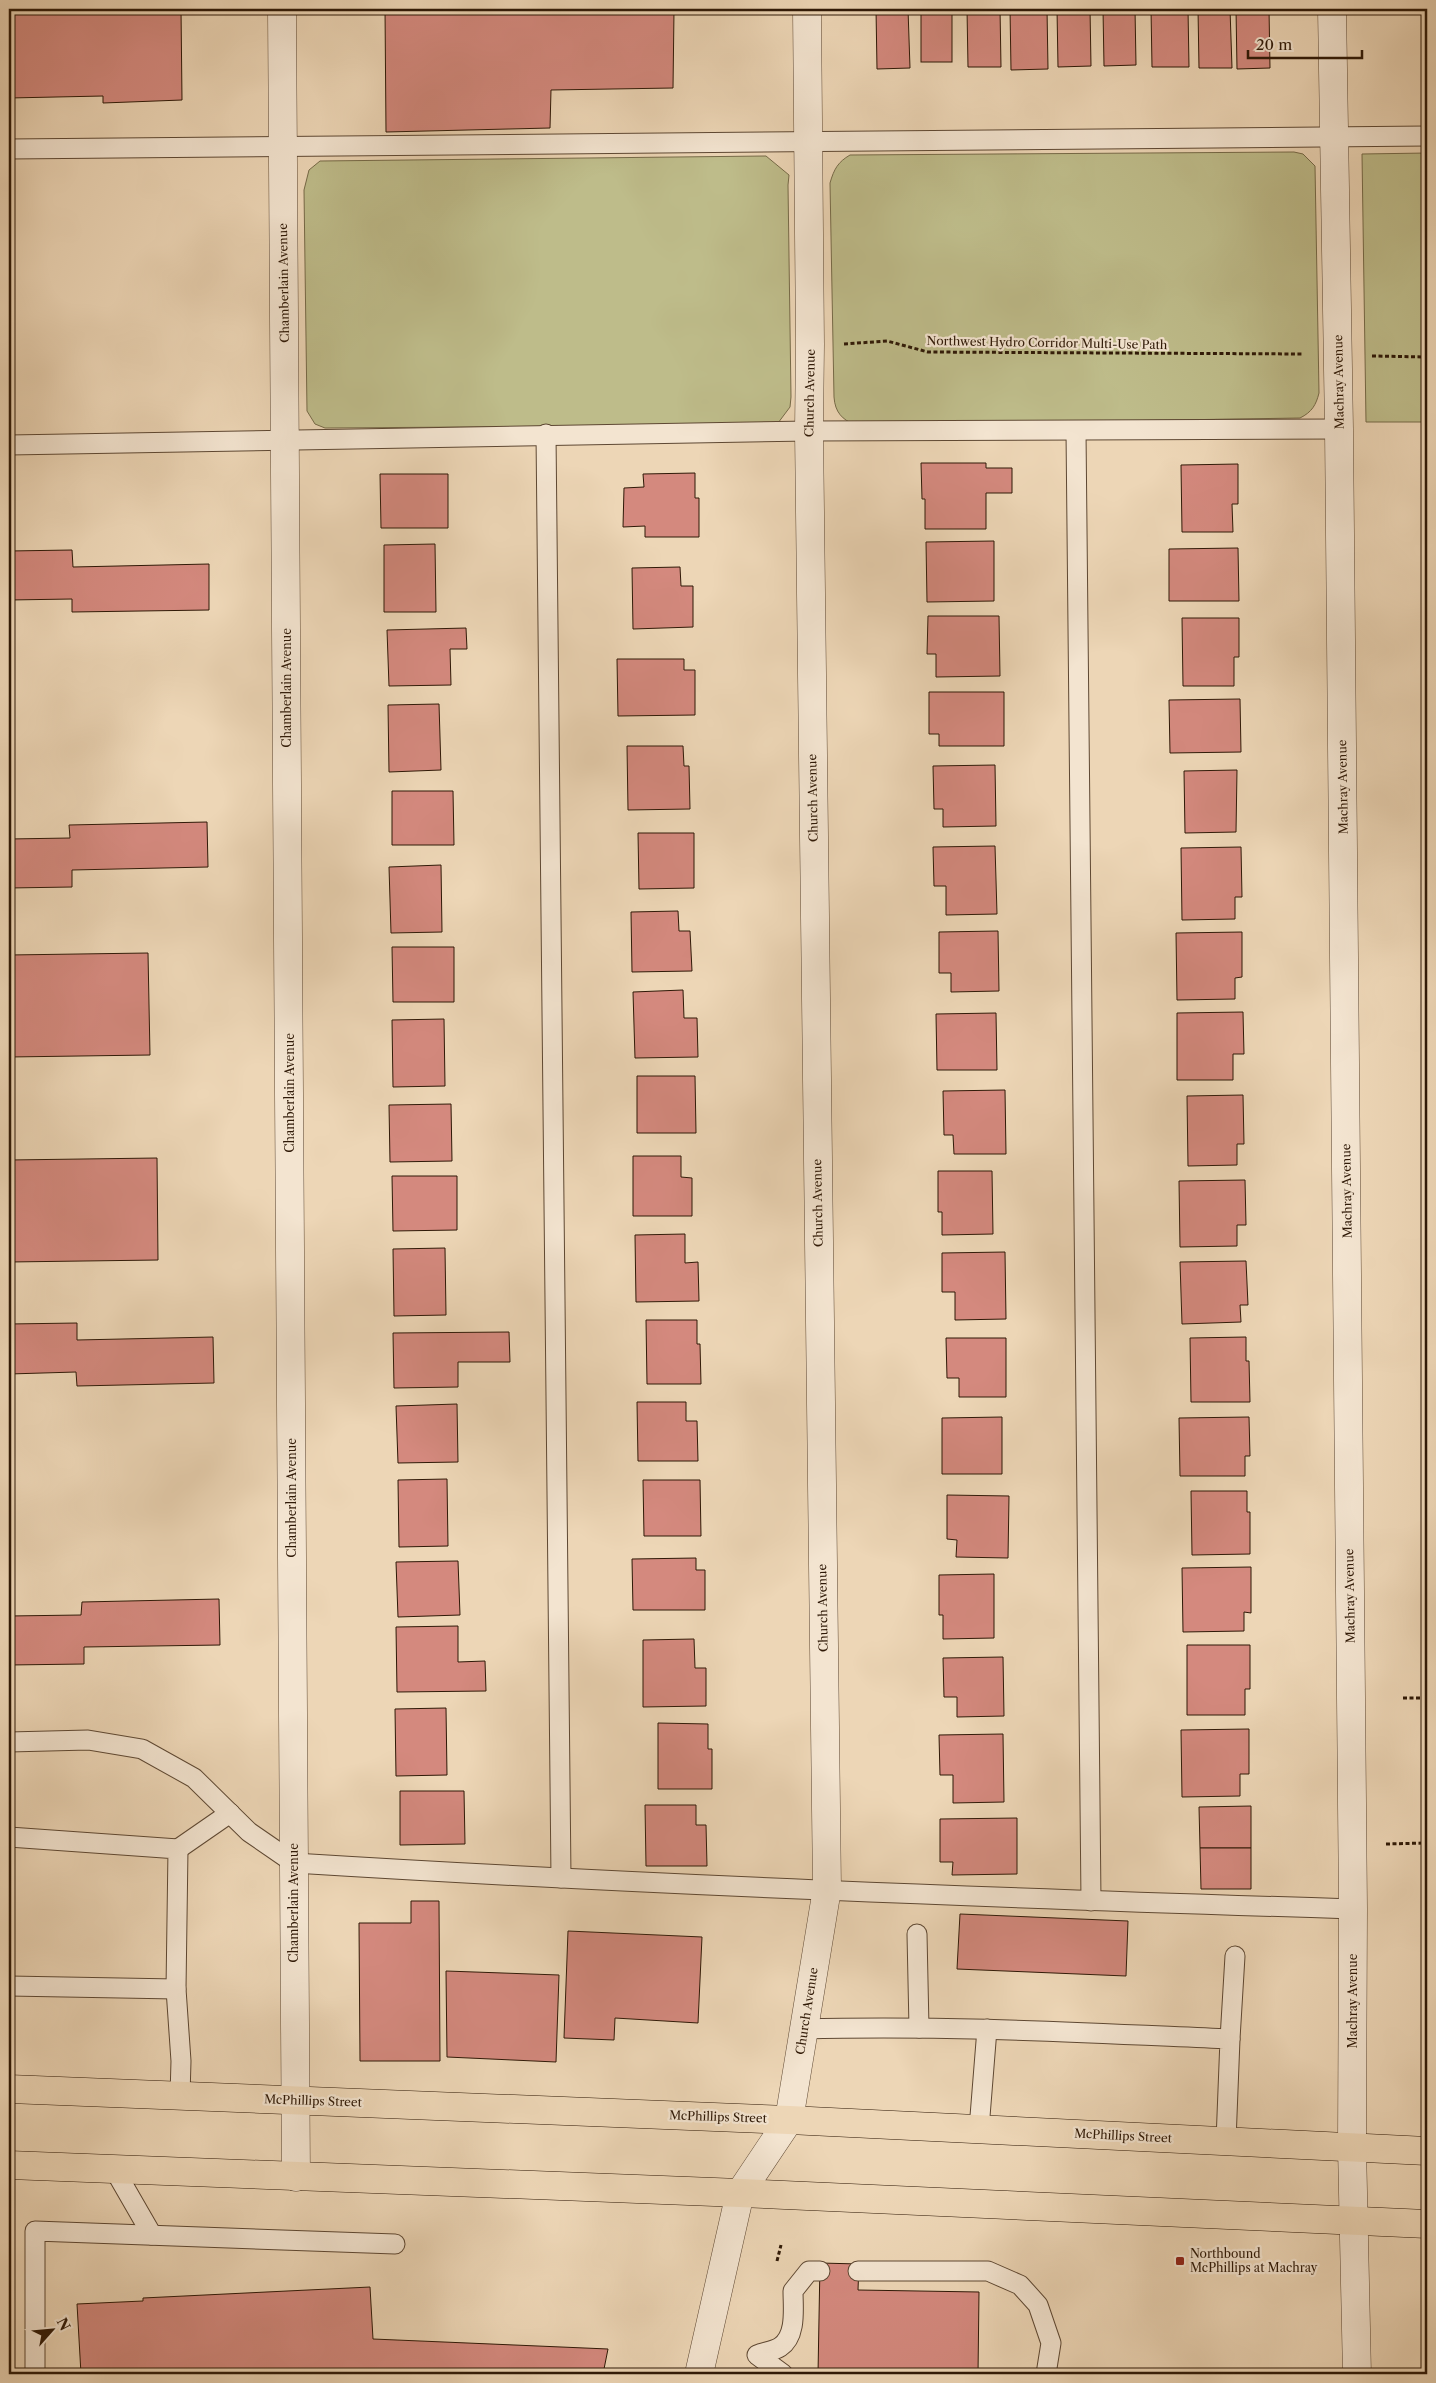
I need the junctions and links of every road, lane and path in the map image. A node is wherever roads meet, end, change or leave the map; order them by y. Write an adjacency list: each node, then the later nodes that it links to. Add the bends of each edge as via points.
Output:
1 (282, 9): 7 (street, Chamberlain Avenue)
2 (807, 9): 6 (street, Church Avenue)
3 (1332, 9): 4 (street, Machray Avenue)
4 (1335, 136): 5 (lane); 6 (lane); 13 (street, Machray Avenue)
5 (1427, 136)
6 (809, 142): 7 (lane); 9 (street, Church Avenue)
7 (282, 145): 8 (lane); 17 (street, Chamberlain Avenue)
8 (9, 149)
9 (810, 344): 10 (path, Northwest Hydro Corridor Multi-Use Path, via 887,341 928,352); 14 (street, Church Avenue)
10 (1285, 354)
11 (1392, 356): 12 (path)
12 (1427, 357)
13 (1339, 429): 15 (lane); 24 (street, Machray Avenue)
14 (809, 431): 15 (lane); 16 (lane); 29 (street, Church Avenue)
15 (1076, 431): 30 (lane)
16 (546, 434): 17 (lane); 28 (lane)
17 (286, 440): 18 (lane); 27 (street, Chamberlain Avenue)
18 (9, 445)
19 (1403, 1698): 20 (path)
20 (1427, 1698)
21 (9, 1742): 22 (lane, via 88,1740 142,1749 194,1778)
22 (230, 1813): 26 (lane); 27 (lane, via 249,1832)
23 (9, 1837): 26 (lane)
24 (1353, 1844): 25 (path); 31 (street, Machray Avenue)
25 (1427, 1844)
26 (178, 1849): 35 (lane)
27 (294, 1863): 28 (lane); 42 (street, Chamberlain Avenue)
28 (561, 1878): 29 (lane)
29 (827, 1890): 30 (lane); 37 (street, Church Avenue)
30 (1090, 1901): 31 (lane)
31 (1353, 1909): 46 (street, Machray Avenue)
32 (917, 1934): 36 (lane)
33 (1235, 1956): 39 (lane)
34 (9, 1986): 35 (lane)
35 (176, 1989): 41 (lane)
36 (919, 2028): 37 (lane); 38 (lane)
37 (804, 2029): 43 (street, Church Avenue)
38 (987, 2029): 39 (lane); 44 (lane)
39 (1230, 2038): 45 (lane)
40 (9, 2089): 41 (main road, McPhillips Street)
41 (180, 2096): 42 (main road, McPhillips Street)
42 (296, 2101): 43 (main road, McPhillips Street); 50 (street, Chamberlain Avenue)
43 (789, 2120): 44 (main road, McPhillips Street); 51 (street, Church Avenue)
44 (978, 2129): 45 (main road, McPhillips Street)
45 (1226, 2141): 46 (main road, McPhillips Street)
46 (1352, 2147): 47 (main road, McPhillips Street); 52 (street, Machray Avenue)
47 (1427, 2151)
48 (9, 2165): 49 (main road)
49 (114, 2170): 50 (main road); 54 (lane)
50 (296, 2177): 51 (main road)
51 (740, 2193): 52 (main road); 59 (street, Church Avenue)
52 (1353, 2220): 53 (main road); 62 (street, Machray Avenue)
53 (1427, 2224)
54 (152, 2235): 55 (lane); 58 (lane, via 35,2231)
55 (396, 2244)
56 (820, 2271): 60 (lane, via 809,2271 793,2290 794,2320 781,2347 757,2355)
57 (858, 2271): 61 (lane, via 988,2271 1020,2285 1038,2305 1051,2343)
58 (35, 2374)
59 (699, 2374)
60 (783, 2374)
61 (1046, 2374)
62 (1357, 2374)

